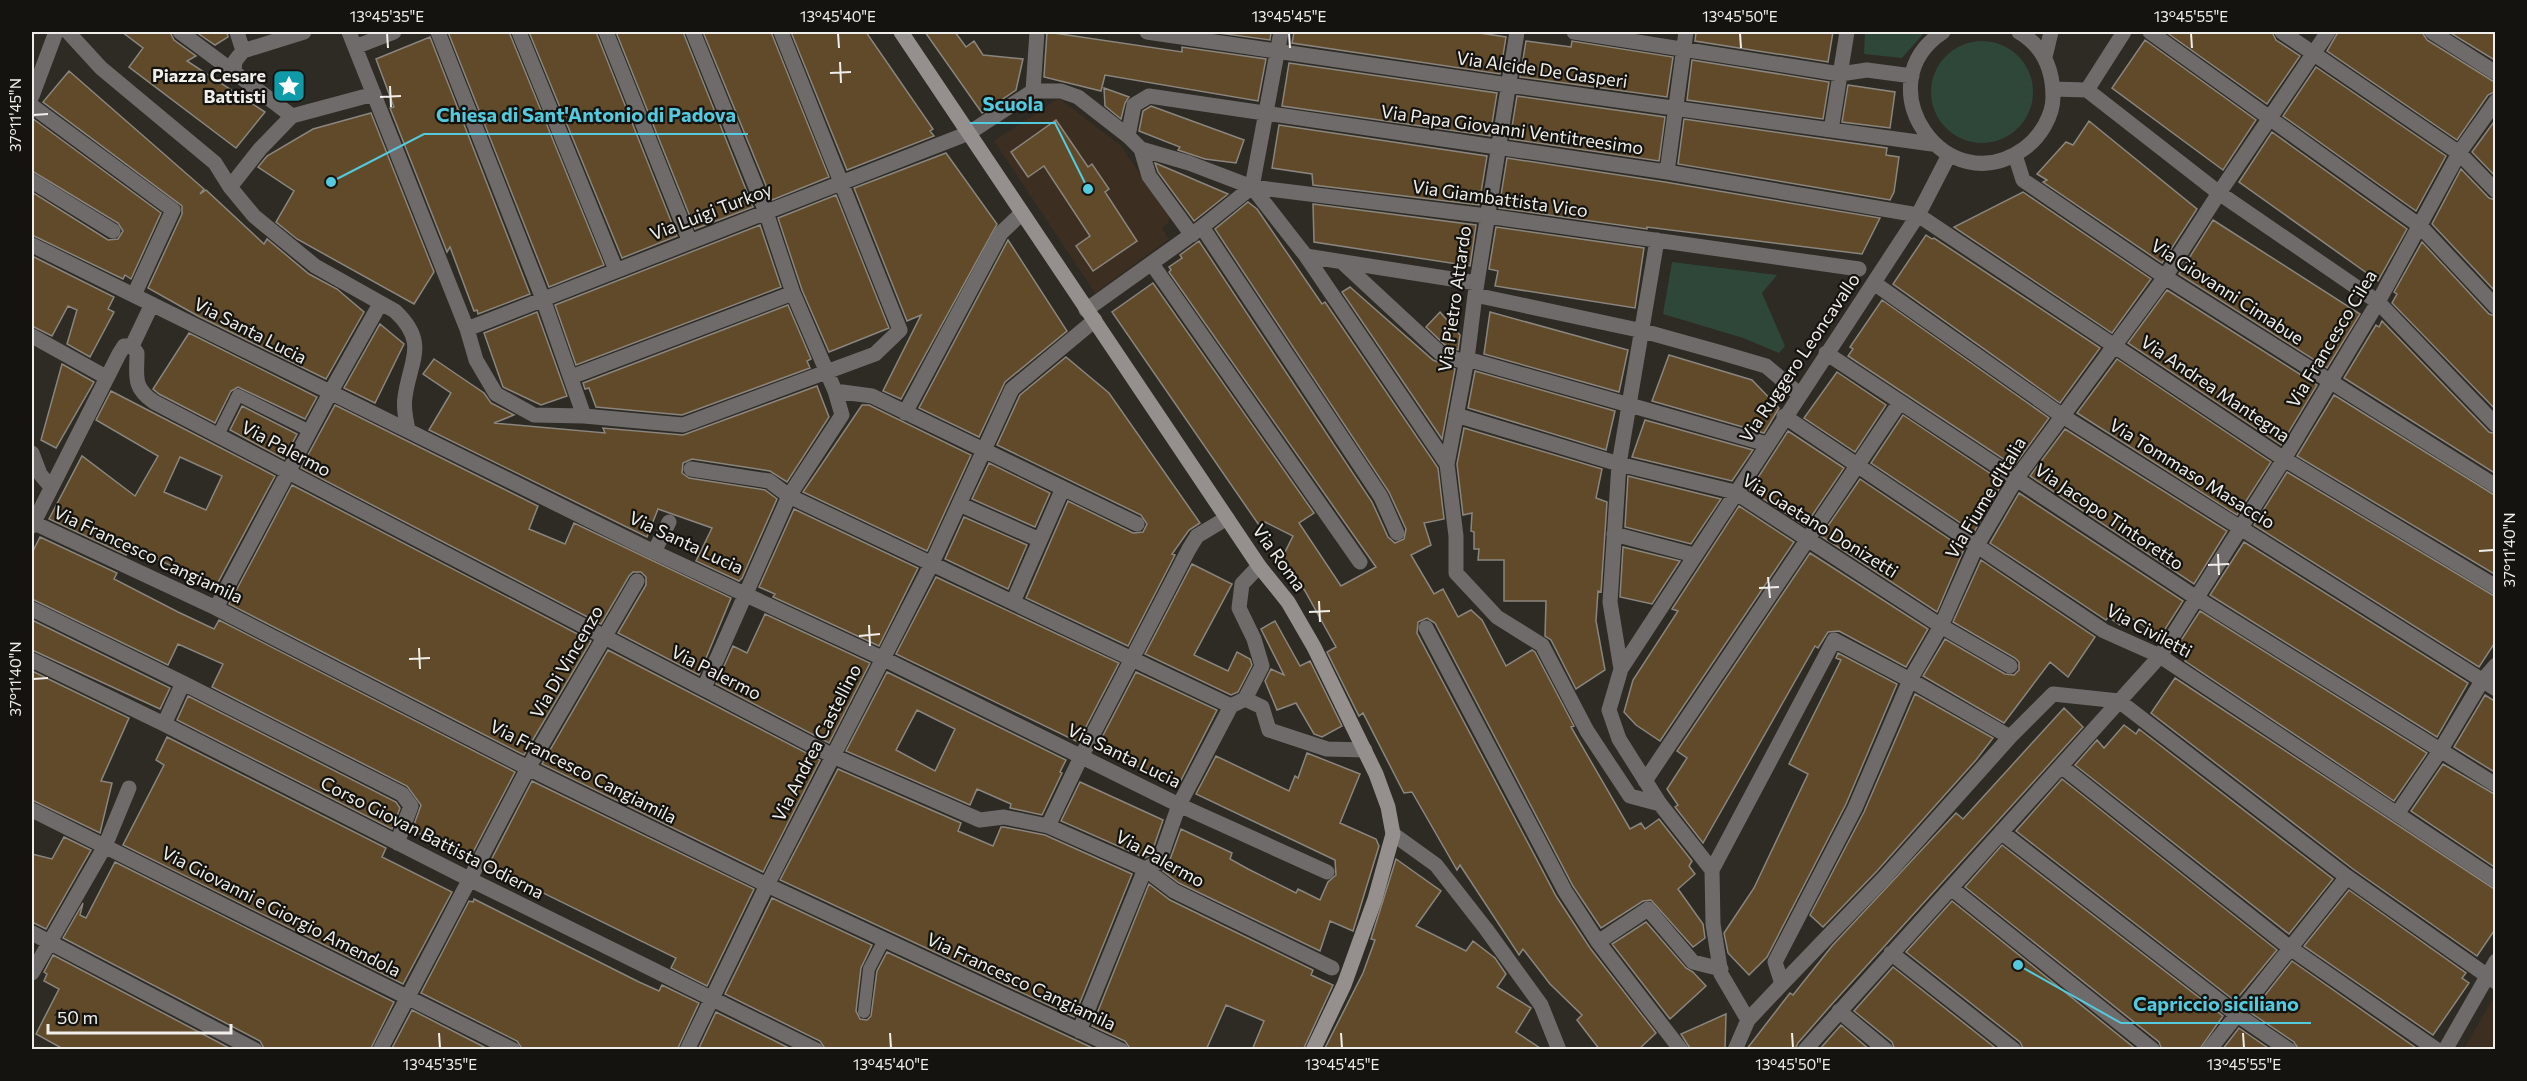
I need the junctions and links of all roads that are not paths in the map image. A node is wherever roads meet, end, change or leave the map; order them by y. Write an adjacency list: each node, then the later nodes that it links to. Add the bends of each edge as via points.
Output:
1 (56, 32): 43 (street)
2 (68, 32): 62 (street, via 101,68 214,163)
3 (180, 32): 34 (street)
4 (304, 32): 28 (street)
5 (349, 32): 29 (street)
6 (394, 32): 29 (street)
7 (438, 32): 86 (street)
8 (519, 32): 80 (street)
9 (606, 32): 74 (street)
10 (693, 32): 66 (street)
11 (782, 32): 61 (street)
12 (902, 32): 51 (main road, Via Roma)
13 (1037, 32): 40 (street)
14 (1148, 32): 30 (street, Via Alcide De Gasperi)
15 (1281, 32): 30 (street)
16 (1517, 32): 38 (street, Via Pietro Attardo)
17 (1574, 32): 31 (street)
18 (1686, 32): 31 (street)
19 (1847, 32): 36 (street)
20 (1943, 32): 37 (street, via 1921,53)
21 (2019, 32): 33 (street)
22 (2051, 32): 33 (street)
23 (2124, 32): 41 (street)
24 (2150, 32): 48 (street)
25 (2282, 32): 32 (street)
26 (2328, 32): 32 (street, Via Fiume d'Italia)
27 (2432, 32): 35 (street)
28 (240, 40): 34 (street)
29 (355, 47): 42 (street)
30 (1276, 49): 38 (street, Via Alcide De Gasperi); 47 (street)
31 (1684, 50): 36 (street); 46 (street)
32 (2313, 54): 48 (street, Via Fiume d'Italia); 56 (street)
33 (2045, 57): 39 (street)
34 (234, 72): 49 (street)
35 (2496, 73)
36 (1840, 74): 37 (street, via 1867,70); 50 (street)
37 (1912, 76): 53 (street, via 1911,100 1918,124)
38 (1508, 86): 46 (street, Via Alcide De Gasperi); 54 (street, Via Pietro Attardo)
39 (2053, 89): 41 (street); 58 (street, via 2047,123 2034,142)
40 (1033, 90): 51 (street, Via Luigi Turkoy); 52 (street, Via Giambattista Vico, via 1061,91 1078,98)
41 (2087, 90): 65 (street)
42 (374, 94): 49 (street); 92 (street)
43 (32, 96)
44 (2496, 101): 56 (street, Via Francesco Cilea)
45 (32, 106): 85 (street, via 174,210)
46 (1676, 109): 50 (street, Via Alcide De Gasperi); 59 (street)
47 (1265, 113): 52 (street, Via Papa Giovanni Ventitreesimo, via 1149,96 1134,105); 54 (street, Via Papa Giovanni Ventitreesimo); 63 (street)
48 (2269, 119): 65 (street, Via Fiume d'Italia); 70 (street)
49 (288, 120): 62 (street)
50 (1832, 130): 53 (street, Via Alcide De Gasperi)
51 (969, 133): 61 (street, Via Luigi Turkoy); 67 (main road, Via Roma)
52 (1128, 136): 55 (street, Via Giambattista Vico)
53 (1932, 144): 57 (street)
54 (1498, 148): 59 (street, Via Papa Giovanni Ventitreesimo); 69 (street, Via Pietro Attardo)
55 (1142, 149): 63 (street, Via Giambattista Vico); 72 (street, via 1149,176)
56 (2459, 153): 64 (street); 70 (street, Via Francesco Cilea)
57 (1949, 155): 58 (street, via 1976,162 1994,162); 68 (street, Via Ruggero Leoncavallo)
58 (2015, 155): 81 (street, Via Giovanni Cimabue, via 2023,180)
59 (1667, 172): 68 (street, Via Papa Giovanni Ventitreesimo)
60 (32, 181): 71 (street)
61 (841, 183): 66 (street, Via Luigi Turkoy); 99 (street, via 900,330 875,354)
62 (230, 187): 89 (street, via 254,216 315,266)
63 (1252, 187): 69 (street, Via Giambattista Vico); 72 (street, Via Andrea Castellino); 76 (street)
64 (2496, 191)
65 (2218, 193): 81 (street, Via Fiume d'Italia); 87 (street)
66 (765, 212): 74 (street, Via Luigi Turkoy); 84 (street)
67 (1022, 213): 91 (main road, Via Roma); 108 (street, via 1001,233)
68 (1918, 214): 82 (street, Via Ruggero Leoncavallo); 96 (street, Via Andrea Mantegna)
69 (1487, 216): 73 (street, Via Giambattista Vico); 83 (street, Via Pietro Attardo)
70 (2420, 226): 87 (street, Via Francesco Cilea); 90 (street)
71 (113, 231)
72 (1197, 231): 78 (street, Via Andrea Castellino); 138 (street, via 1381,497)
73 (1657, 240): 79 (street, Via Giambattista Vico); 93 (street)
74 (690, 242): 80 (street, Via Luigi Turkoy)
75 (32, 245): 85 (street, Via Santa Lucia)
76 (1306, 256): 77 (street); 121 (street)
77 (1342, 262): 83 (street); 98 (street, via 1440,353)
78 (1152, 264): 91 (street, Via Andrea Castellino); 145 (street)
79 (1858, 269)
80 (616, 270): 86 (street, Via Luigi Turkoy)
81 (2165, 277): 96 (street, Via Fiume d'Italia); 102 (street, Via Giovanni Cimabue)
82 (1874, 283): 97 (street, Via Ruggero Leoncavallo); 110 (street, Via Tommaso Masaccio)
83 (1476, 289): 93 (street); 98 (street, Via Pietro Attardo)
84 (793, 293): 99 (street); 101 (street)
85 (134, 295): 88 (street, Via Santa Lucia)
86 (543, 299): 92 (street, Via Luigi Turkoy); 101 (street)
87 (2378, 302): 102 (street, Via Francesco Cilea); 113 (street)
88 (152, 304): 95 (street); 104 (street, Via Santa Lucia)
89 (380, 304): 104 (street); 114 (street, via 404,319 414,340 414,363 405,397)
90 (2496, 307)
91 (1090, 315): 118 (street, Via Andrea Castellino, via 1012,390); 133 (main road, Via Roma)
92 (467, 329): 111 (street, via 476,360 496,394 534,415)
93 (1643, 331): 105 (street, via 1766,366); 107 (street)
94 (32, 336): 100 (street)
95 (132, 346): 100 (street, via 124,346); 116 (street, Via Palermo, via 138,353 137,381 147,397)
96 (2116, 346): 110 (street, Via Fiume d'Italia); 120 (street, Via Andrea Mantegna)
97 (1826, 353): 105 (street, Via Ruggero Leoncavallo); 106 (street, Via Jacopo Tintoretto)
98 (1467, 361): 107 (street); 109 (street, Via Pietro Attardo)
99 (828, 373): 103 (street); 111 (street, via 683,425)
100 (106, 377): 127 (street)
101 (571, 377): 111 (street)
102 (2329, 381): 120 (street, Via Francesco Cilea); 128 (street, Via Giovanni Cimabue)
103 (835, 391): 108 (street, via 872,396); 131 (street, via 842,415)
104 (330, 393): 114 (street, Via Santa Lucia); 115 (street)
105 (1799, 394): 112 (street, Via Ruggero Leoncavallo)
106 (1900, 402): 123 (street); 126 (street, Via Jacopo Tintoretto)
107 (1630, 404): 117 (street); 122 (street)
108 (905, 413): 118 (street)
109 (1456, 415): 121 (street, Via Pietro Attardo); 122 (street, Via Gaetano Donizetti)
110 (2061, 415): 126 (street, Via Fiume d'Italia); 137 (street, Via Tommaso Masaccio)
111 (584, 416)
112 (1784, 416): 117 (street, Via Ruggero Leoncavallo); 123 (street, Via Civiletti)
113 (2496, 425)
114 (408, 430): 143 (street, Via Santa Lucia)
115 (310, 431): 116 (lane, via 238,395); 125 (street)
116 (218, 435): 125 (street, Via Palermo)
117 (1767, 444): 130 (street, Via Ruggero Leoncavallo)
118 (984, 450): 129 (street); 132 (street, Via Andrea Castellino)
119 (32, 453): 127 (street, via 40,474)
120 (2284, 459): 137 (street, Via Francesco Cilea); 149 (street, Via Andrea Mantegna)
121 (1447, 464): 183 (street, Via Pietro Attardo, via 1456,536 1456,573 1497,617 1542,645 1587,731 1630,796)
122 (1619, 464): 130 (street, Via Gaetano Donizetti); 139 (street)
123 (1858, 466): 141 (street); 142 (street, Via Civiletti)
124 (691, 469): 131 (street, via 769,481)
125 (289, 473): 153 (street); 157 (street, Via Palermo)
126 (2016, 478): 142 (street, Via Fiume d'Italia); 151 (street, Via Jacopo Tintoretto)
127 (51, 486): 135 (street)
128 (2496, 486)
129 (1063, 488): 136 (street); 140 (street)
130 (1734, 492): 141 (street, Via Gaetano Donizetti); 144 (street, Via Ruggero Leoncavallo)
131 (789, 496): 146 (street); 150 (street)
132 (959, 504): 140 (street); 146 (street, Via Andrea Castellino)
133 (1227, 518): 147 (main road, Via Roma); 160 (street, via 1197,536)
134 (669, 522): 143 (street)
135 (32, 524): 153 (street, Via Francesco Cangiamila)
136 (1137, 524)
137 (2242, 527): 151 (street, Via Francesco Cilea); 166 (street, Via Tommaso Masaccio)
138 (1397, 533)
139 (1614, 534): 144 (street); 164 (street, via 1610,602)
140 (1040, 540): 152 (street)
141 (1808, 540): 155 (street, Via Gaetano Donizetti); 180 (street)
142 (1976, 547): 155 (street, Via Fiume d'Italia); 158 (street, Via Civiletti, via 2104,631)
143 (654, 552): 150 (street, Via Santa Lucia)
144 (1694, 555): 164 (street, Via Ruggero Leoncavallo)
145 (1360, 562)
146 (932, 563): 152 (street); 159 (street, Via Andrea Castellino)
147 (1259, 567): 171 (street, via 1242,584 1239,608 1262,666); 174 (main road, Via Roma, via 1288,602)
148 (637, 581): 157 (street, Via Di Vincenzo)
149 (2496, 587)
150 (746, 592): 159 (street, Via Santa Lucia); 168 (street)
151 (2198, 599): 158 (street, Via Francesco Cilea); 175 (street, Via Jacopo Tintoretto)
152 (1013, 602): 160 (street)
153 (216, 608): 179 (street, Via Francesco Cangiamila)
154 (32, 609): 167 (street)
155 (1941, 626): 163 (street, Via Gaetano Donizetti); 165 (street, Via Fiume d'Italia)
156 (1426, 628): 202 (street, via 1565,891)
157 (603, 637): 168 (street, Via Palermo); 179 (street, Via Di Vincenzo)
158 (2160, 656): 170 (street, Via Francesco Cilea); 186 (street, Via Civiletti)
159 (882, 658): 176 (street, Via Andrea Castellino); 177 (street, Via Santa Lucia)
160 (1132, 658): 171 (street); 177 (street)
161 (32, 660): 172 (street, Corso Giovan Battista Odierna)
162 (2496, 665): 166 (street)
163 (2010, 666)
164 (1621, 669): 180 (street, via 1609,710 1619,739)
165 (1910, 680): 173 (street); 193 (street, via 1834,640); 211 (street, Via Fiume d'Italia, via 1855,808 1775,962)
166 (2482, 681): 169 (street, Via Tommaso Masaccio); 175 (street)
167 (183, 682): 172 (street); 190 (street, via 402,794 411,806)
168 (704, 688): 176 (street, Via Palermo)
169 (2496, 689)
170 (2119, 701): 173 (street, via 2053,694); 178 (street, Via Francesco Cilea); 195 (street)
171 (1238, 702): 174 (street, via 1262,707 1269,730 1328,749); 184 (street)
172 (164, 724): 190 (street, Corso Giovan Battista Odierna)
173 (2010, 737): 211 (street, via 1884,878)
174 (1365, 750): 189 (main road, Via Roma, via 1388,807)
175 (2440, 751): 181 (street, Via Jacopo Tintoretto); 186 (street)
176 (833, 756): 187 (street, Via Palermo, via 980,820 1004,817); 198 (street, Via Andrea Castellino)
177 (1081, 757): 184 (street, Via Santa Lucia); 187 (street)
178 (2061, 766): 188 (street, Via Francesco Cilea); 204 (street)
179 (528, 768): 196 (street, Via Di Vincenzo); 198 (street, Via Francesco Cangiamila)
180 (1645, 781): 183 (street)
181 (2496, 785)
182 (129, 788): 191 (street)
183 (1660, 804): 193 (street)
184 (1179, 805): 192 (street, via 1159,862); 194 (street, Via Santa Lucia)
185 (32, 810): 191 (street, Via Giovanni e Giorgio Amendola)
186 (2397, 814): 197 (street, Via Civiletti)
187 (1048, 826): 192 (street, Via Palermo)
188 (2001, 832): 199 (street, Via Francesco Cilea); 216 (street)
189 (1393, 834): 225 (main road, Via Roma, via 1344,985); 226 (street, via 1437,865 1541,1005)
190 (397, 843): 196 (street, Corso Giovan Battista Odierna)
191 (105, 846): 203 (street); 212 (street, Via Giovanni e Giorgio Amendola)
192 (1145, 869): 207 (street, Via Palermo, via 1174,891); 218 (street)
193 (1712, 870): 208 (street, via 1713,924)
194 (1327, 872)
195 (2347, 877): 204 (street); 210 (street)
196 (471, 880): 212 (street, Via Di Vincenzo); 213 (street, Corso Giovan Battista Odierna)
197 (2496, 880)
198 (767, 885): 201 (street, Via Francesco Cangiamila); 213 (street, Via Andrea Castellino)
199 (1951, 888): 205 (street, Via Francesco Cilea); 232 (street)
200 (32, 933): 203 (street)
201 (884, 940): 215 (lane, via 870,969); 218 (street, Via Francesco Cangiamila)
202 (1598, 942): 208 (street, via 1648,909 1693,962); 227 (street)
203 (48, 943): 209 (street); 219 (street)
204 (2290, 948): 216 (street); 235 (street)
205 (1891, 953): 214 (street, Via Francesco Cilea); 231 (street)
206 (2496, 961): 210 (street)
207 (1332, 968)
208 (1720, 969): 217 (street)
209 (32, 973)
210 (2491, 980): 236 (street)
211 (1782, 984): 217 (street)
212 (408, 998): 220 (street, Via Di Vincenzo); 221 (street, Via Giovanni e Giorgio Amendola)
213 (712, 999): 222 (street, Via Andrea Castellino); 223 (street, Corso Giovan Battista Odierna)
214 (1839, 1011): 229 (street, Via Francesco Cilea); 230 (street)
215 (864, 1012)
216 (2236, 1014): 233 (street); 234 (street)
217 (1748, 1020): 228 (street)
218 (1079, 1030): 224 (street, Via Francesco Cangiamila)
219 (255, 1050)
220 (380, 1050)
221 (513, 1050)
222 (687, 1050)
223 (816, 1050)
224 (1121, 1050)
225 (1313, 1050)
226 (1559, 1050)
227 (1681, 1050)
228 (1735, 1050)
229 (1805, 1050)
230 (1886, 1050)
231 (2014, 1050)
232 (2153, 1050)
233 (2209, 1050)
234 (2289, 1050)
235 (2437, 1050)
236 (2445, 1050)

